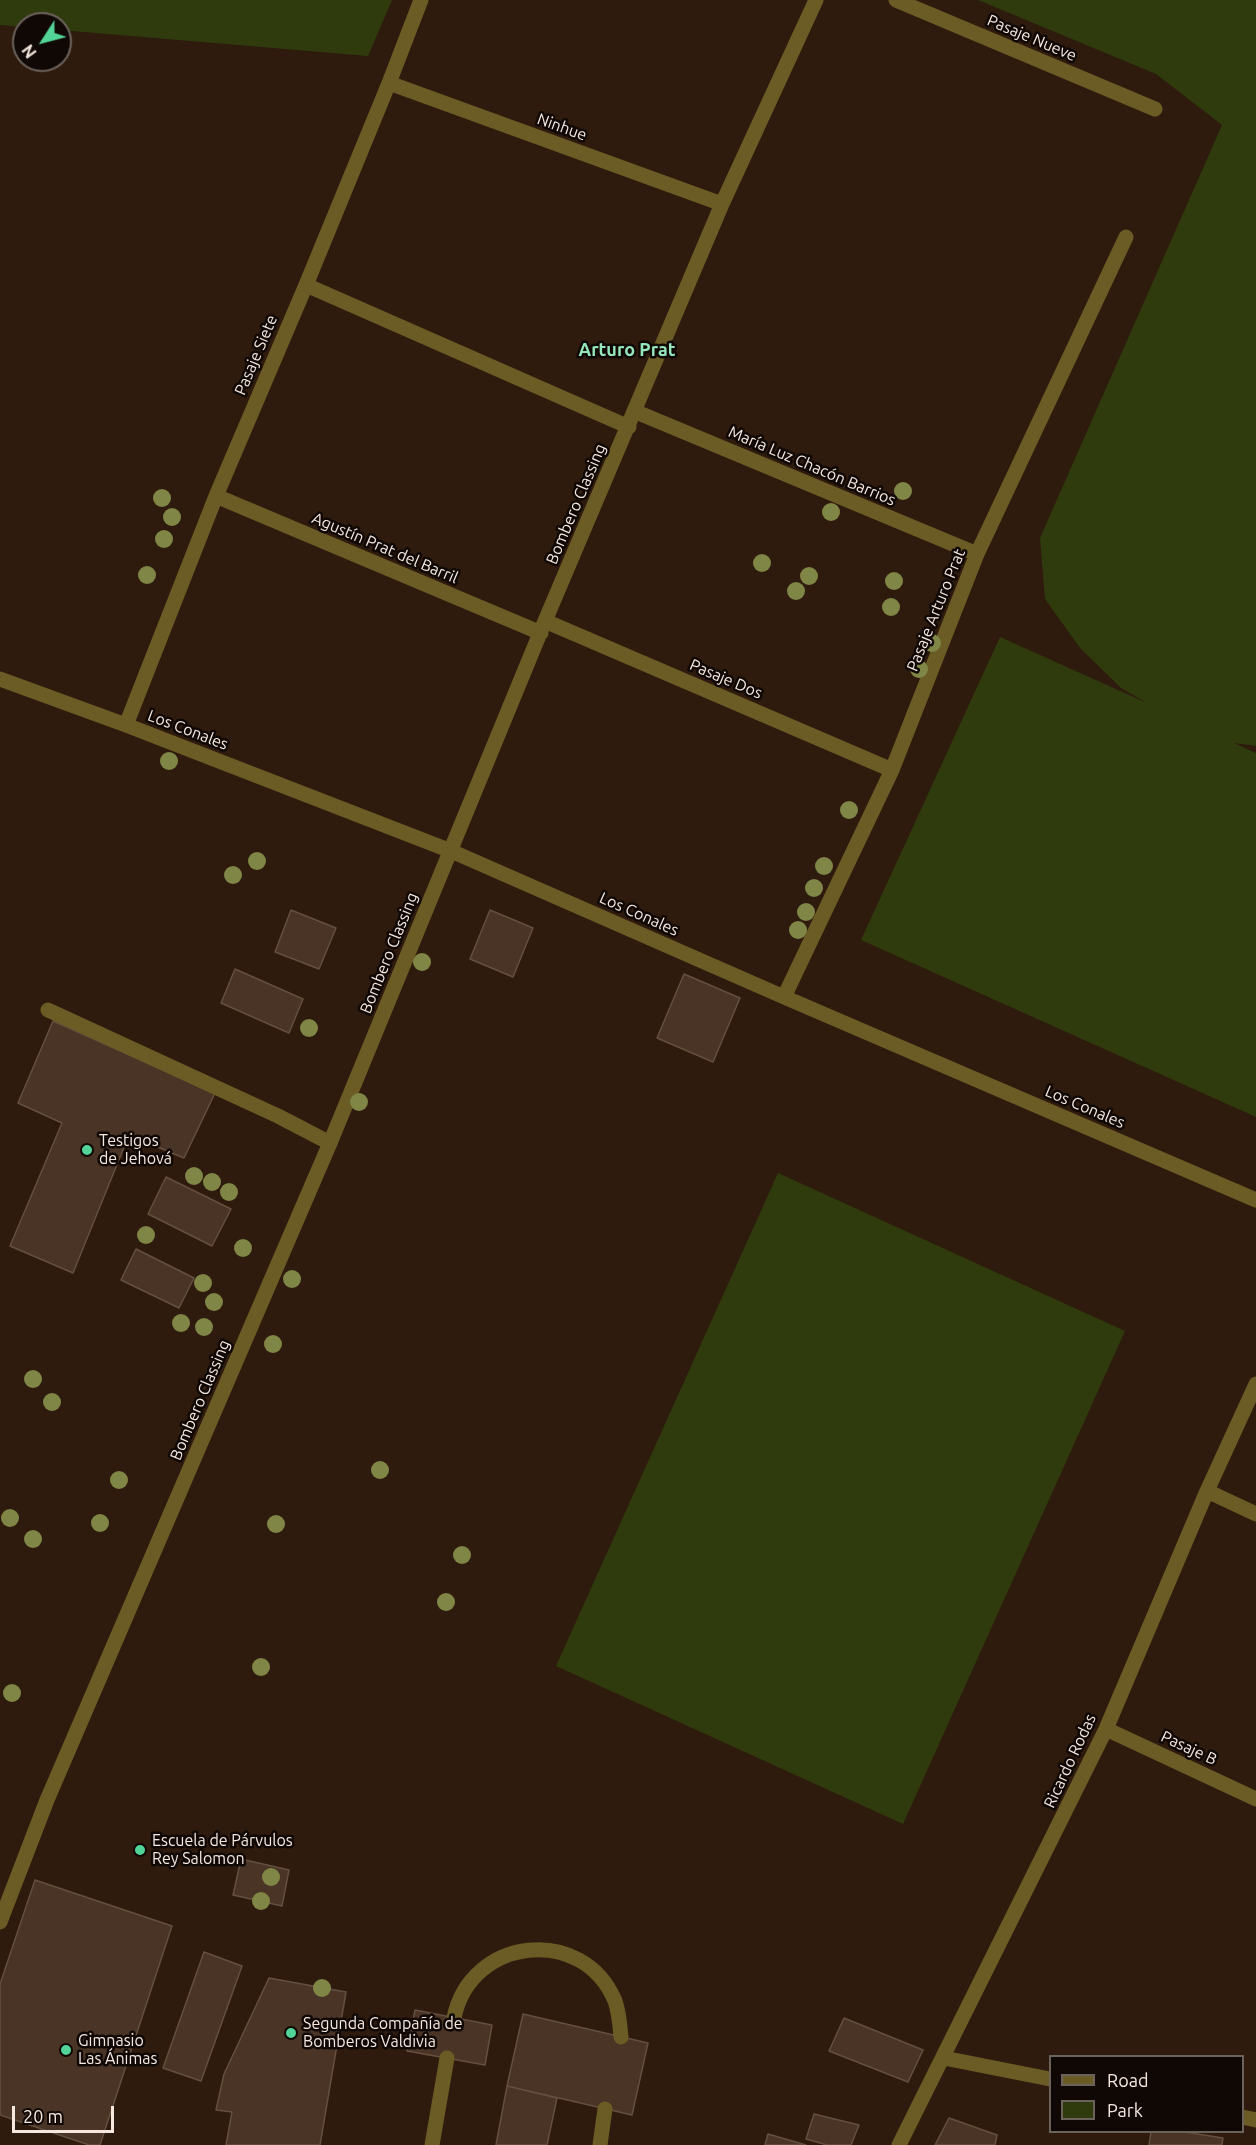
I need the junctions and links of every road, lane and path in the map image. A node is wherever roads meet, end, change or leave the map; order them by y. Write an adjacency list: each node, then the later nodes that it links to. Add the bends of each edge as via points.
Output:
1 (421, 0): 4 (street, Pasaje Siete)
2 (816, 0): 6 (street, Bombero Classing)
3 (896, 0): 5 (street, Pasaje Nueve)
4 (389, 83): 6 (street, Ninhue); 8 (street, Pasaje Siete)
5 (1155, 109)
6 (722, 204): 9 (street, Bombero Classing)
7 (1126, 237): 12 (street, Pasaje Arturo Prat)
8 (306, 285): 10 (street); 11 (street, Pasaje Siete)
9 (634, 411): 10 (street, Bombero Classing); 12 (street, María Luz Chacón Barrios)
10 (629, 427): 13 (street, Bombero Classing)
11 (216, 496): 13 (street, Agustín Prat del Barril); 15 (street, Pasaje Siete)
12 (977, 554): 16 (street, Pasaje Arturo Prat)
13 (543, 627): 16 (street, Pasaje Dos); 17 (street, Bombero Classing)
14 (0, 679): 15 (street, Los Conales)
15 (126, 725): 17 (street, Los Conales)
16 (892, 770): 18 (street, Pasaje Arturo Prat)
17 (451, 851): 18 (street, Los Conales); 20 (street, Bombero Classing)
18 (784, 997): 21 (street, Los Conales)
19 (48, 1011): 20 (street)
20 (330, 1143): 27 (street, Bombero Classing, via 47,1800)
21 (1256, 1200)
22 (1256, 1384): 23 (street, Ricardo Rodas)
23 (1208, 1491): 24 (street); 25 (street, Ricardo Rodas)
24 (1256, 1514)
25 (1106, 1729): 26 (street, Pasaje B); 31 (street, Ricardo Rodas)
26 (1256, 1799)
27 (0, 1922)
28 (454, 2018): 29 (street, via 463,1992 489,1964 505,1955 543,1949 570,1956 606,1985 615,2001)
29 (621, 2037)
30 (447, 2058): 34 (street)
31 (944, 2058): 32 (street); 36 (street, Ricardo Rodas)
32 (1049, 2079)
33 (605, 2109): 35 (street)
34 (432, 2145)
35 (600, 2145)
36 (900, 2145)

